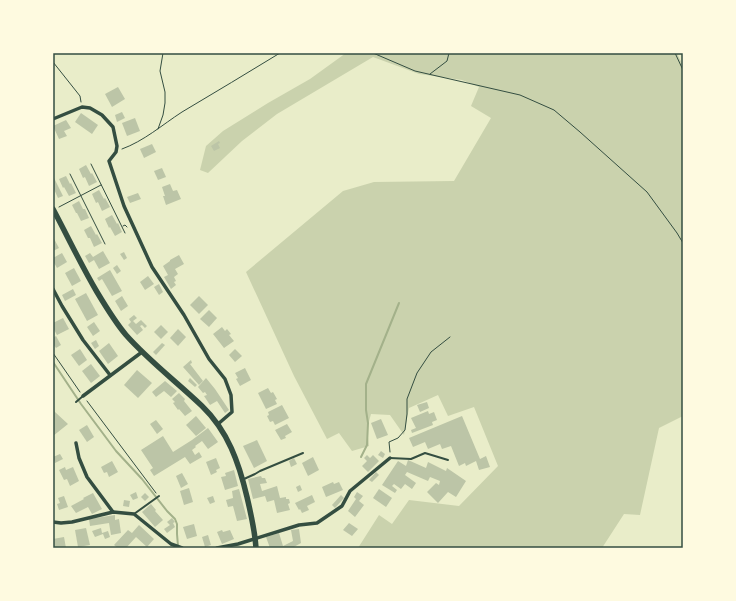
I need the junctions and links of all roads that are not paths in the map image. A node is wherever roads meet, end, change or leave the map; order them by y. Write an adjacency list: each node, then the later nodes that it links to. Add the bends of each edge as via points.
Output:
1 (53, 119): 8 (street, via 82,107 90,108 102,115 113,128 117,146 109,161 124,206 152,267 225,379 231,395 232,412)
2 (53, 209): 4 (main road, via 112,317)
3 (53, 289): 5 (street, via 83,340)
4 (142, 352): 5 (street); 8 (main road, via 203,407)
5 (110, 375): 6 (street)
6 (83, 396): 7 (lane)
7 (76, 402)
8 (218, 424): 13 (main road, via 227,438)
9 (76, 443): 15 (street, via 87,477)
10 (302, 453): 13 (lane)
11 (390, 458): 12 (lane, via 411,459 425,453); 18 (street, via 350,491 342,506 317,523 298,525)
12 (448, 460)
13 (243, 479): 18 (main road)
14 (159, 497): 16 (lane)
15 (113, 512): 16 (street); 17 (street, via 72,522)
16 (134, 514): 19 (street)
17 (53, 522)
18 (255, 538): 21 (street); 22 (main road)
19 (173, 546): 20 (street)
20 (182, 548)
21 (217, 548)
22 (256, 548)

